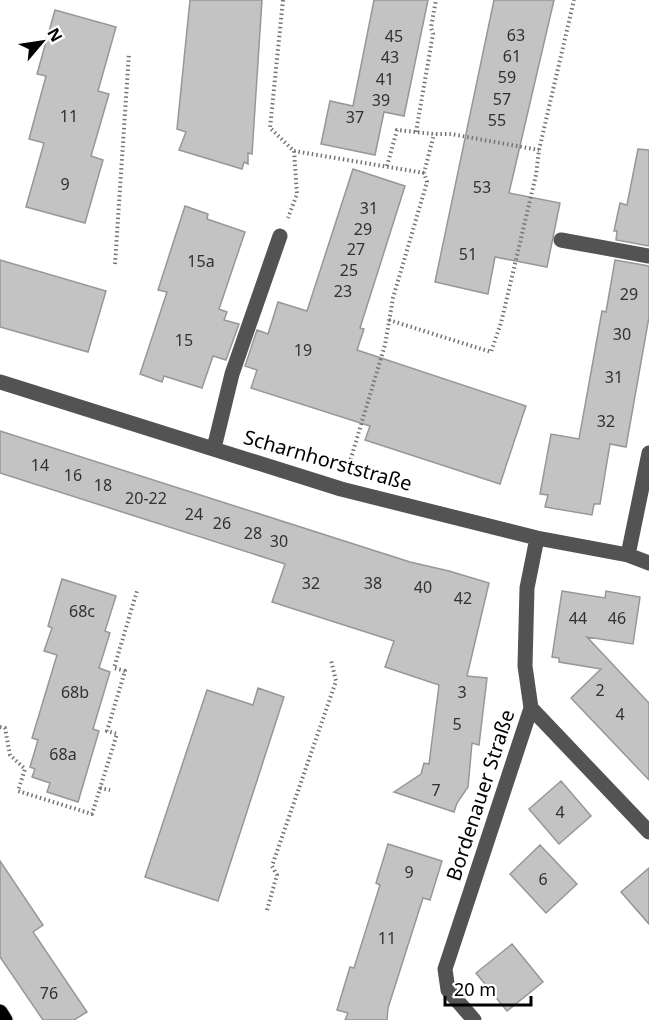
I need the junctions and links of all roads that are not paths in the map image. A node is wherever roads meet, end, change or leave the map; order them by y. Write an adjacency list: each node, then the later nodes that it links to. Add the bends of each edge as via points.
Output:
1 (280, 236): 5 (street, via 232,374)
2 (561, 240): 3 (street)
3 (649, 256)
4 (0, 382): 5 (street, Scharnhorststraße)
5 (214, 448): 7 (street, Scharnhorststraße, via 341,489)
6 (649, 453): 8 (street)
7 (537, 538): 8 (street, Scharnhorststraße); 10 (street, Bordenauer Straße, via 527,588 525,666)
8 (628, 555): 9 (street, Scharnhorststraße)
9 (649, 563)
10 (531, 708): 11 (street); 14 (street, Bordenauer Straße, via 446,969 448,990)
11 (649, 832)
12 (0, 1012): 13 (main road)
13 (5, 1020)
14 (474, 1020)

